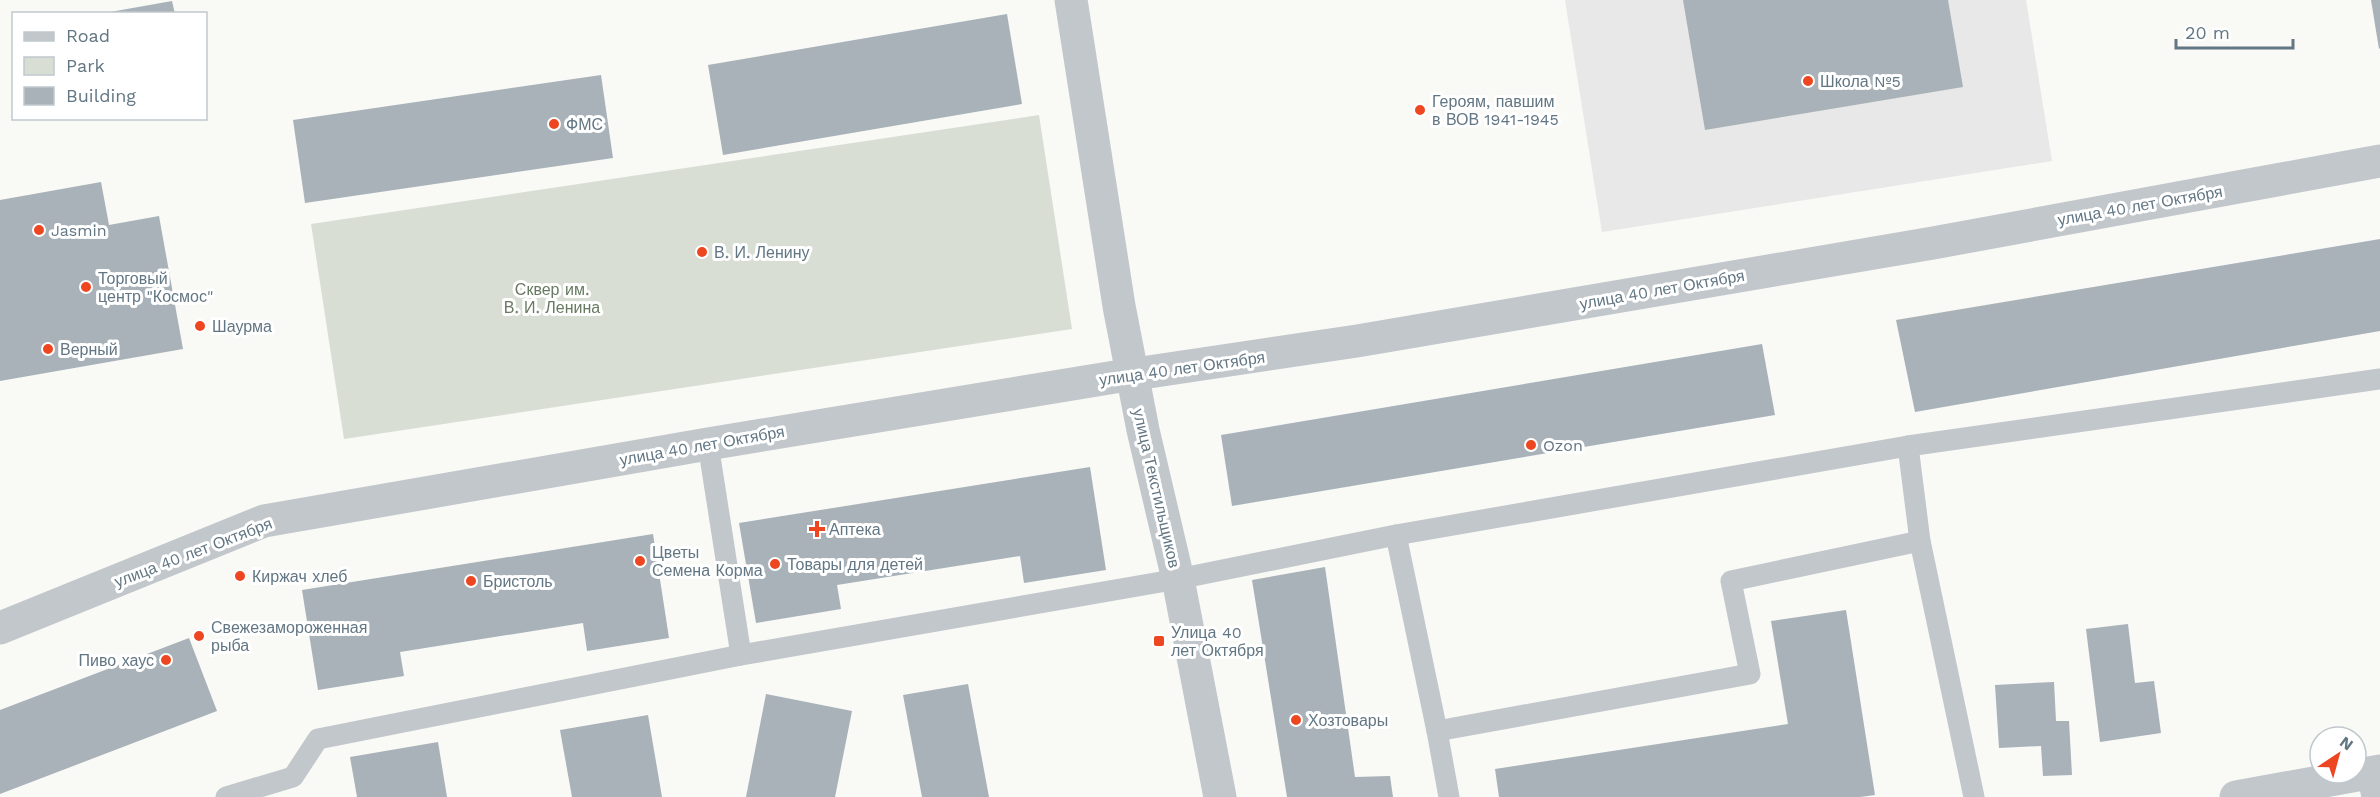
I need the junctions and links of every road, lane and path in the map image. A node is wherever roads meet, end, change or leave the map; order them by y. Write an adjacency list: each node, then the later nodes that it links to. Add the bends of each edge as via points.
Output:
1 (1071, 0): 3 (street, улица Текстильщиков)
2 (2380, 160): 3 (street, улица 40 лет Октября, via 1934,243)
3 (1133, 375): 5 (street, улица 40 лет Октября); 9 (street, улица Текстильщиков)
4 (2380, 380): 6 (lane)
5 (708, 444): 10 (street, улица 40 лет Октября, via 264,521); 11 (lane)
6 (1908, 446): 7 (lane); 8 (lane)
7 (1396, 535): 9 (lane); 12 (lane)
8 (1920, 541): 12 (lane, via 1731,581 1750,675); 17 (lane)
9 (1178, 579): 11 (lane); 15 (street, улица Текстильщиков)
10 (0, 628)
11 (741, 655): 14 (lane, via 318,739 293,777)
12 (1437, 731): 16 (lane)
13 (2373, 780): 18 (street)
14 (226, 797)
15 (1220, 797)
16 (1449, 797)
17 (1974, 797)
18 (2236, 797)

